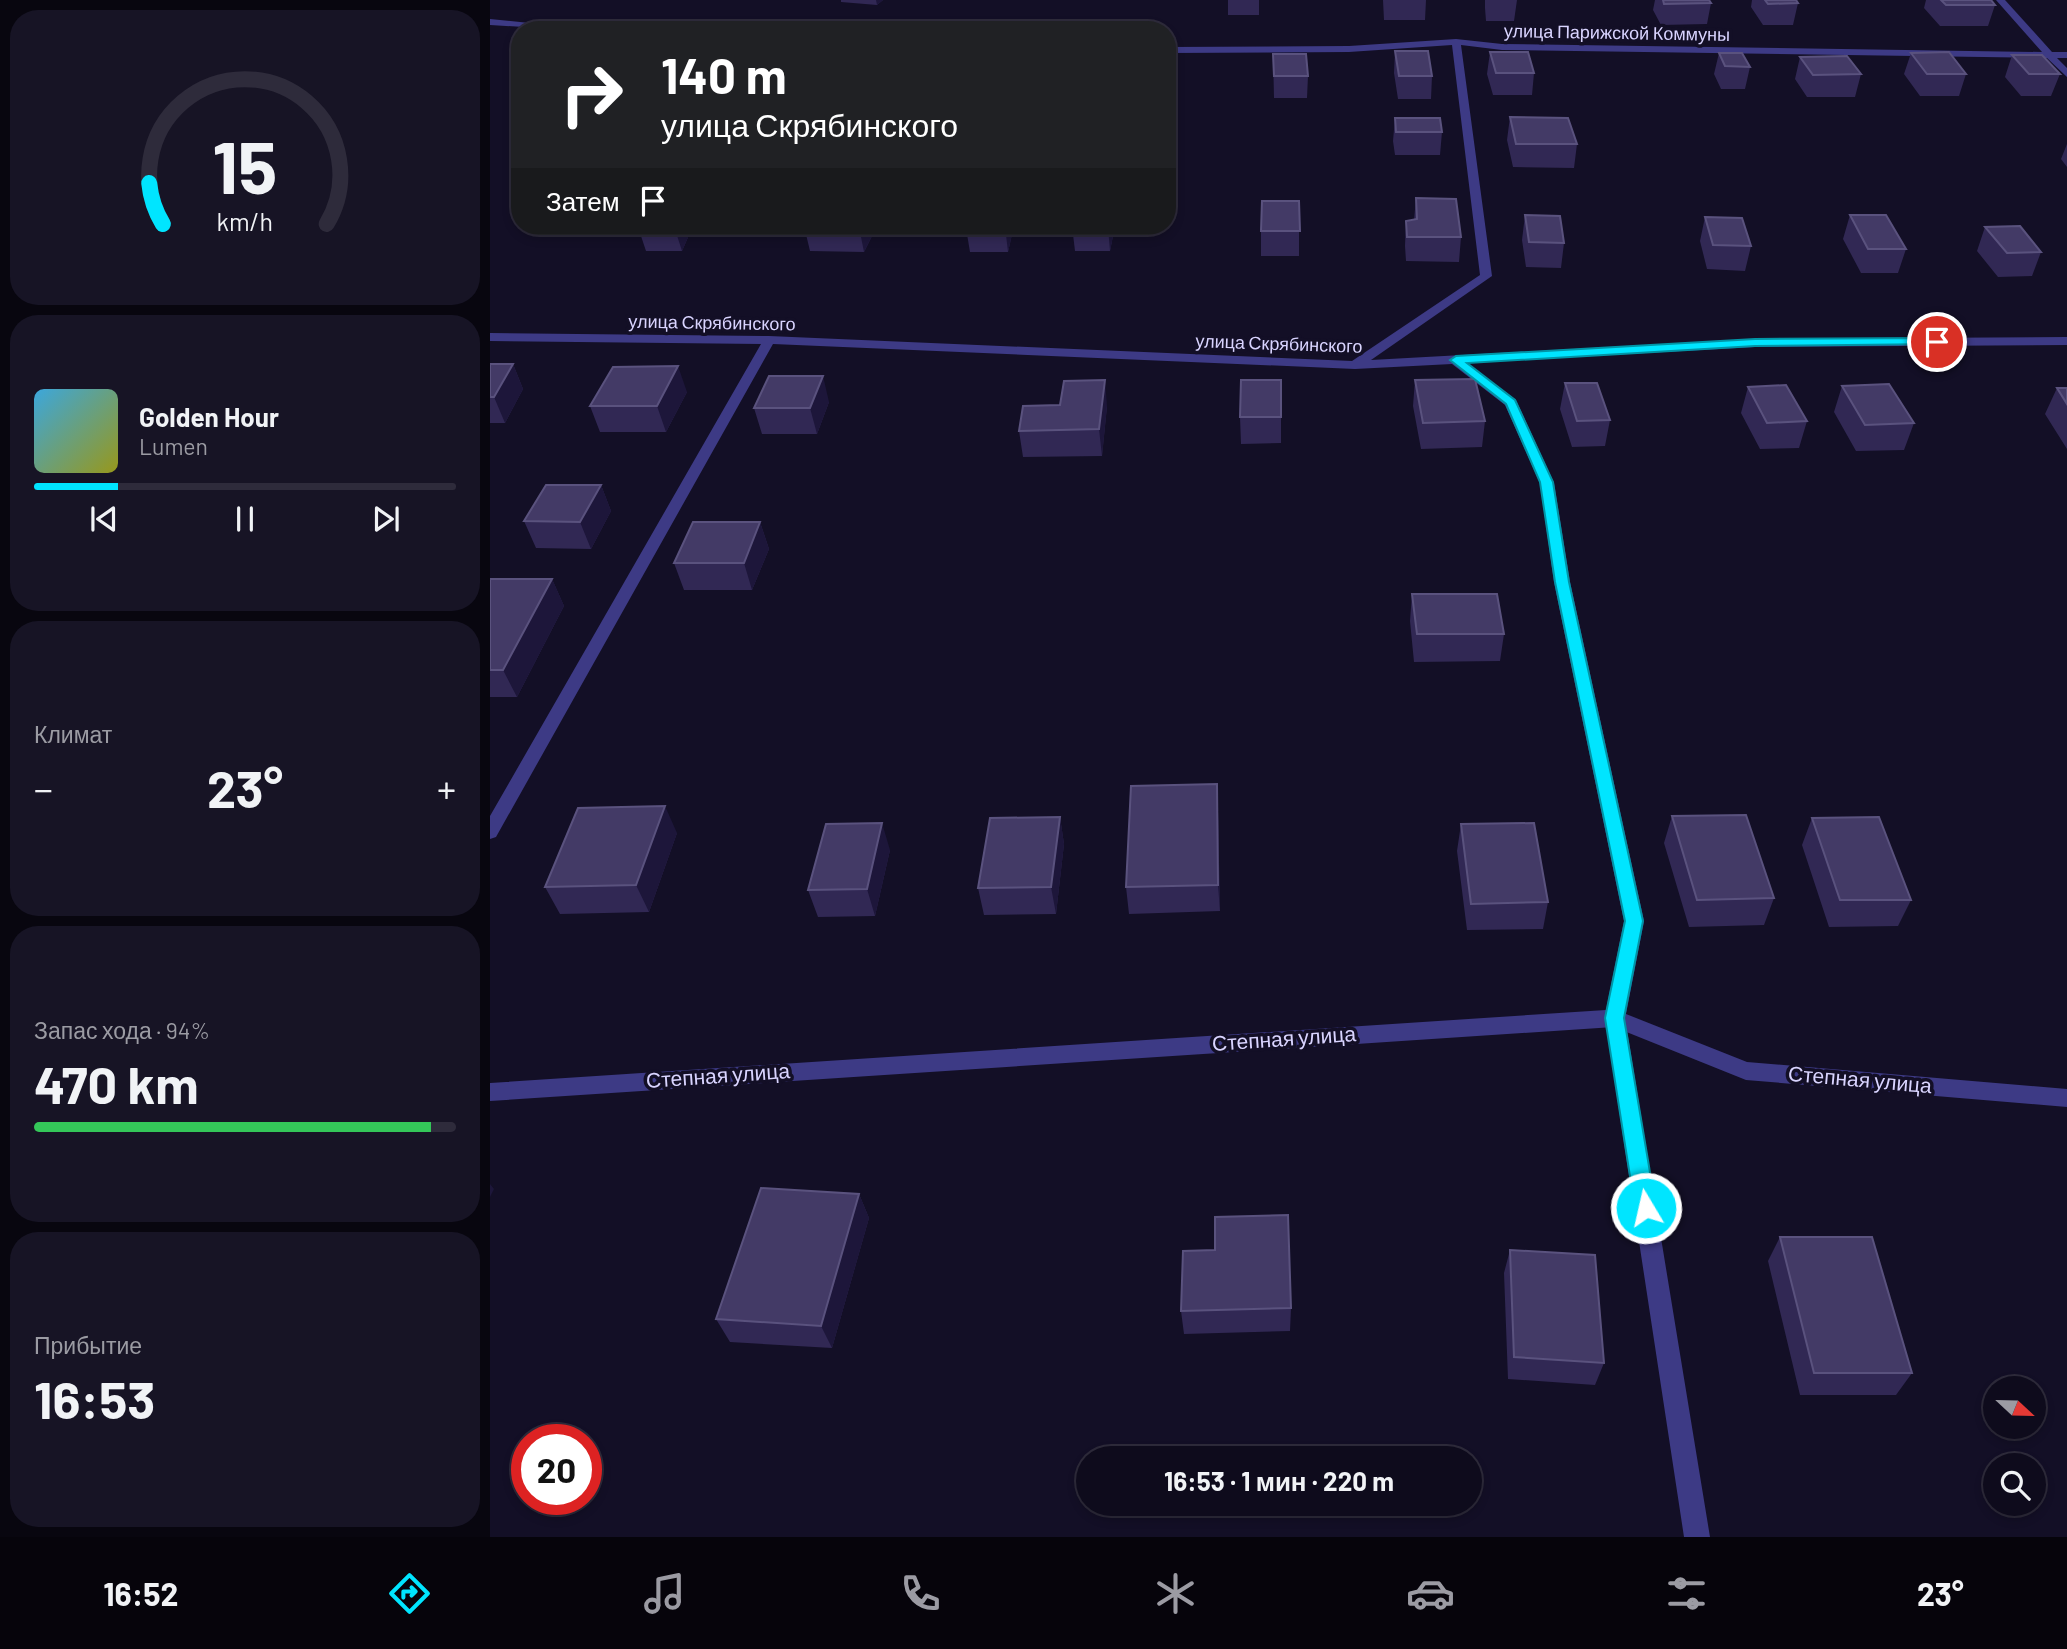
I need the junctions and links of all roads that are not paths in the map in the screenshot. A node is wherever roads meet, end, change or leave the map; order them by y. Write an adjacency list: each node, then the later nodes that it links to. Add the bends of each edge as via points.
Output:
1 (2000, 0): 6 (street)
2 (490, 22): 3 (street)
3 (511, 24)
4 (1456, 41): 5 (street, улица Парижской Коммуны, via 1349,49); 6 (street, улица Парижской Коммуны, via 1543,48); 13 (street, via 1486,276)
5 (1176, 50)
6 (2051, 55): 7 (street, улица Парижской Коммуны); 8 (street)
7 (2067, 55)
8 (2067, 74)
9 (490, 337): 10 (street, улица Скрябинского)
10 (769, 340): 13 (street, улица Скрябинского); 14 (street)
11 (2067, 341): 12 (street, улица Скрябинского, via 1755,343)
12 (1456, 360): 13 (street, улица Скрябинского); 15 (street, via 1511,403 1547,482 1562,582 1634,921)
13 (1355, 365)
14 (490, 832)
15 (1615, 1018): 16 (street, Степная улица); 17 (street, Степная улица, via 1746,1071); 18 (street)
16 (490, 1092)
17 (2067, 1098)
18 (1697, 1537)

